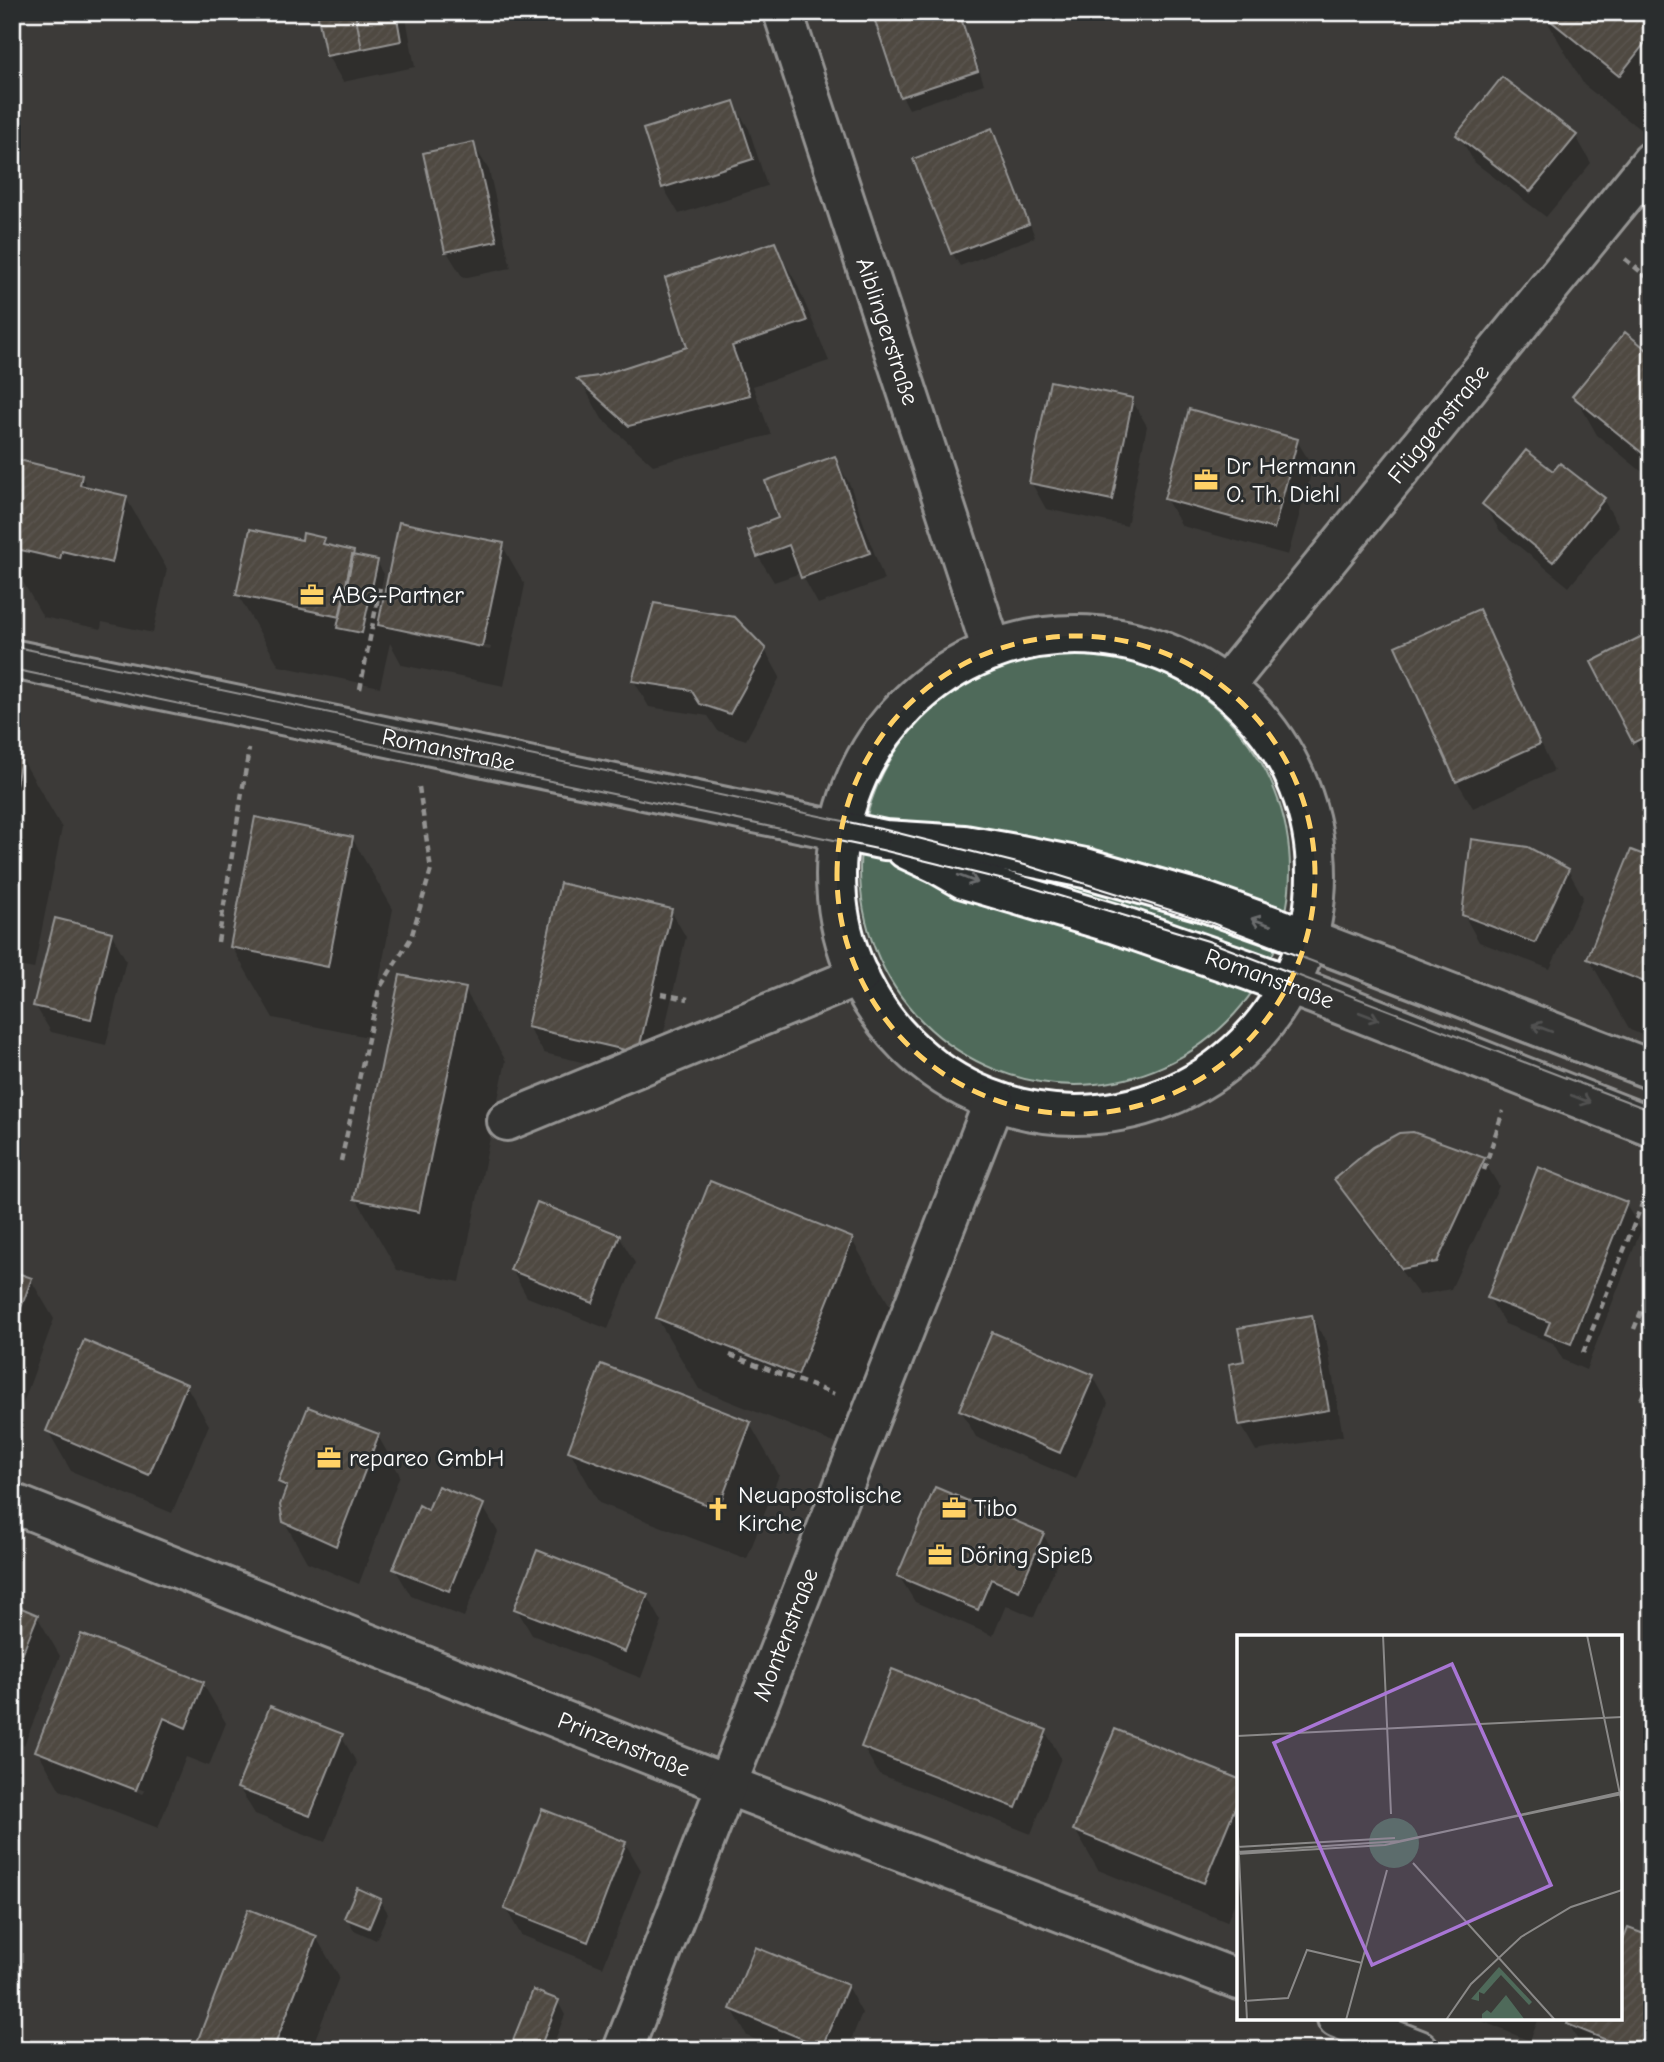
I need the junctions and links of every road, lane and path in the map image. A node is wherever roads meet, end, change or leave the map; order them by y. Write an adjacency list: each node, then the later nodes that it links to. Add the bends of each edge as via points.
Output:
1 (782, 12): 4 (street, Aiblingerstraße)
2 (1652, 161): 6 (street, Flüggenstraße)
3 (380, 587): 8 (path)
4 (992, 650): 6 (street, via 1052,636 1113,638 1172,655); 12 (street, via 932,682 883,732 859,771)
5 (12, 659): 7 (street, Romanstraße)
6 (1225, 686): 14 (street, via 1264,725 1302,792 1314,836 1317,879)
7 (255, 709): 8 (street, Romanstraße); 11 (path)
8 (352, 729): 9 (street, Romanstraße)
9 (428, 745): 12 (street, Romanstraße); 23 (path, via 419,785 431,870 411,938 379,989)
10 (236, 748): 11 (path)
11 (249, 751): 15 (path)
12 (839, 831): 13 (street, Romanstraße); 16 (street, via 835,870 838,913)
13 (885, 840): 14 (street, Romanstraße, one-way to 13, via 1205,902 1085,868 964,845); 17 (street, Romanstraße, one-way to 17, via 964,879 1116,924)
14 (1308, 939): 17 (street); 18 (street, Romanstraße, one-way to 14)
15 (218, 942)
16 (859, 976): 20 (street, via 891,1028 921,1058 956,1083); 21 (street)
17 (1290, 986): 19 (street, Romanstraße, one-way to 19); 20 (street, via 1243,1049 1208,1077 1169,1098 1126,1111 1082,1116 1038,1113)
18 (1652, 1070)
19 (1516, 1074): 22 (street, Romanstraße, one-way to 22); 24 (path)
20 (994, 1101): 30 (street, Montenstraße)
21 (508, 1121)
22 (1652, 1127)
23 (341, 1161)
24 (1484, 1170)
25 (1652, 1179): 28 (path)
26 (1652, 1285): 27 (path)
27 (1634, 1329)
28 (1583, 1353)
29 (730, 1355): 30 (path)
30 (874, 1409): 32 (street, Montenstraße)
31 (12, 1503): 32 (street, Prinzenstraße)
32 (727, 1785): 33 (street, Prinzenstraße); 35 (street, Montenstraße)
33 (1237, 1979)
34 (1342, 2020): 36 (street)
35 (623, 2050)
36 (1419, 2050)

